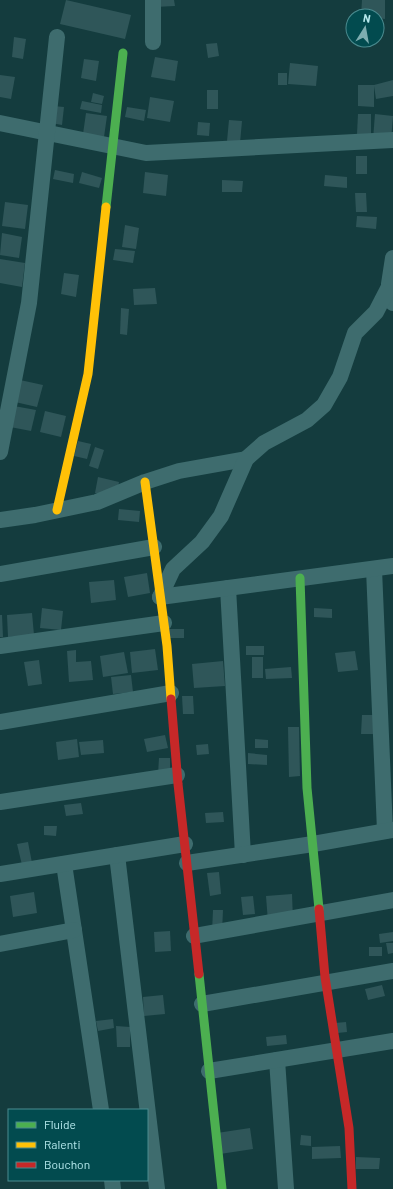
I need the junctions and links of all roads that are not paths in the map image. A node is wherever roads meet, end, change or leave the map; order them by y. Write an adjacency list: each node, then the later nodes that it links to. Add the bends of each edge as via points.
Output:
1 (153, 0): 3 (street)
2 (57, 37): 6 (street)
3 (153, 42)
4 (123, 53): 8 (street)
5 (0, 123): 6 (street)
6 (46, 133): 8 (street); 12 (street, via 29,303)
7 (393, 140): 8 (street, via 146,153)
8 (112, 146): 15 (street, via 88,374)
9 (393, 258): 10 (street)
10 (391, 282): 11 (street); 13 (street, via 376,312 356,333 340,377 324,404 307,420 264,443)
11 (393, 303)
12 (0, 452)
13 (246, 459): 14 (street, via 179,471); 23 (street, via 221,516 202,542 173,569)
14 (145, 482): 15 (street, via 97,502); 17 (street)
15 (57, 510): 16 (street)
16 (0, 520)
17 (154, 547): 20 (street); 23 (street)
18 (393, 566): 19 (street)
19 (374, 569): 21 (street); 30 (street)
20 (0, 574)
21 (300, 578): 22 (street); 32 (street, via 308,788)
22 (228, 588): 23 (street); 34 (street)
23 (160, 597): 24 (street)
24 (164, 623): 25 (street); 26 (street)
25 (0, 646)
26 (170, 693): 27 (street); 28 (street)
27 (0, 722)
28 (177, 775): 29 (street); 31 (street)
29 (0, 802)
30 (389, 830): 32 (street)
31 (185, 844): 33 (street); 35 (street)
32 (313, 844): 34 (street); 39 (street)
33 (117, 855): 36 (street); 51 (street)
34 (243, 855): 35 (street)
35 (187, 863): 41 (street)
36 (64, 864): 37 (street); 40 (street)
37 (0, 874)
38 (393, 900): 39 (street)
39 (319, 913): 41 (street); 44 (street)
40 (74, 930): 42 (street); 50 (street)
41 (194, 936): 45 (street)
42 (0, 944)
43 (393, 971): 44 (street)
44 (326, 982): 45 (street); 47 (street)
45 (202, 1004): 49 (street)
46 (393, 1040): 47 (street)
47 (337, 1050): 48 (street); 56 (street, via 349,1128)
48 (277, 1060): 49 (street); 55 (street)
49 (209, 1071): 54 (street)
50 (101, 1109)
51 (147, 1109)
52 (148, 1114): 53 (street)
53 (157, 1189)
54 (222, 1189)
55 (286, 1189)
56 (352, 1189)

